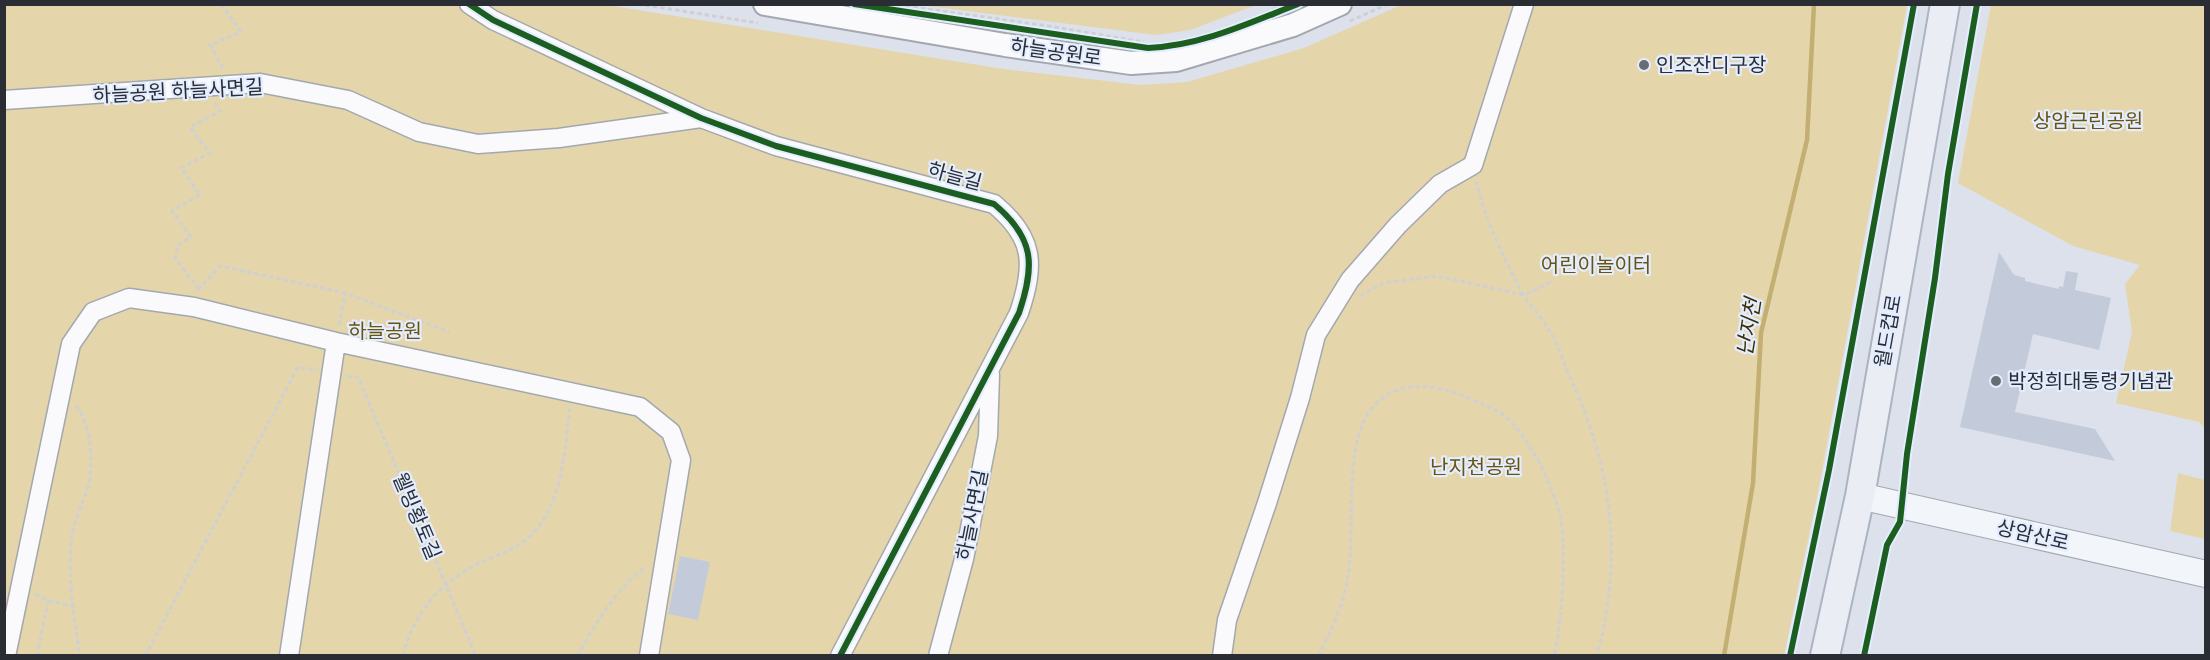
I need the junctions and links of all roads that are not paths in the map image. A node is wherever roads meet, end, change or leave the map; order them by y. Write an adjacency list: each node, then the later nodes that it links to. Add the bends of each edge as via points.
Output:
1 (469, 4): 7 (street, 하늘길, via 493,20)
2 (765, 4): 3 (street, 하늘공원로, via 1131,63 1176,60 1293,25)
3 (1340, 4)
4 (1524, 4): 17 (street, via 1473,165 1440,184 1398,225 1350,280 1316,335 1274,482 1227,620)
5 (1945, 4): 10 (main road, 월드컵로)
6 (4, 100): 7 (street, 하늘공원 하늘사면길, via 260,84 348,100 418,132 478,144 569,137)
7 (701, 118): 9 (street, 하늘길, via 776,146 994,204 1014,220 1029,252 1030,280 1019,313)
8 (336, 342): 12 (street, via 196,298 129,298 93,312 70,344); 13 (street); 14 (street, via 640,407 671,432 681,460)
9 (990, 372): 15 (street, 하늘길); 16 (street, 하늘사면길, via 988,436 964,558)
10 (1860, 496): 11 (main road, 상암산로); 18 (main road, 월드컵로)
11 (2205, 574)
12 (6, 656)
13 (289, 656)
14 (649, 656)
15 (840, 656)
16 (938, 656)
17 (1221, 656)
18 (1825, 656)

